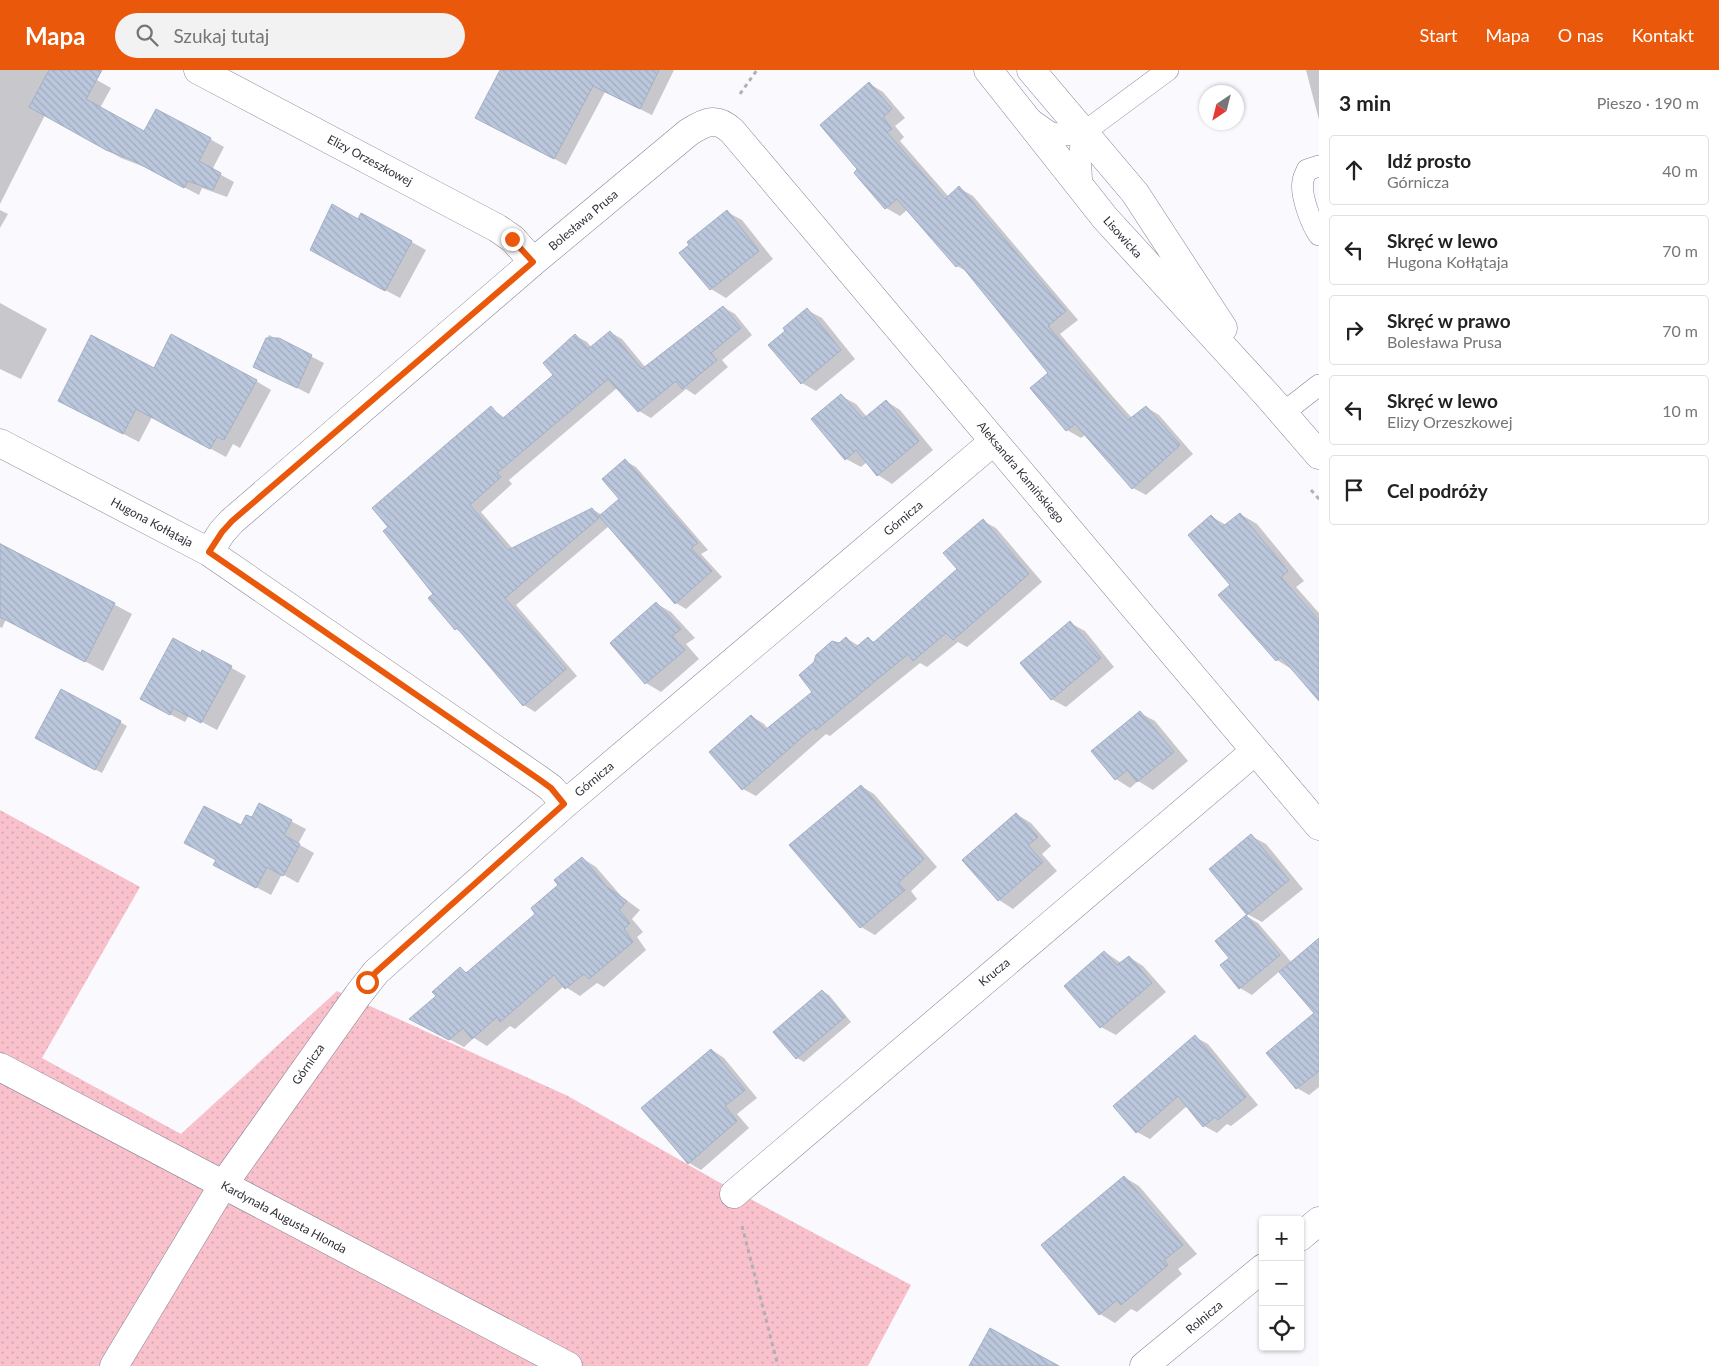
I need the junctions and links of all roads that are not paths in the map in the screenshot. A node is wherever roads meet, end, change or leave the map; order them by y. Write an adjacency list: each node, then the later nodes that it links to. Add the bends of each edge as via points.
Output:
1 (198, 70): 11 (street, Elizy Orzeszkowej, via 497,228)
2 (988, 70): 5 (street, Lisowicka)
3 (1031, 70): 7 (street, Lisowicka)
4 (1168, 70): 7 (lane)
5 (1023, 113): 7 (lane, via 1051,133); 9 (street, Lisowicka)
6 (719, 122): 11 (street, Bolesława Prusa, via 701,124 688,132); 14 (street, Aleksandra Kamińskiego, via 732,131)
7 (1083, 133): 9 (lane, via 1080,151); 13 (street, Lisowicka, via 1135,193)
8 (1319, 166): 10 (lane, via 1308,170 1302,182 1310,220)
9 (1082, 189): 13 (street, Lisowicka)
10 (1319, 234)
11 (533, 262): 17 (street, Bolesława Prusa, via 232,521)
12 (1319, 385): 13 (lane)
13 (1275, 404): 16 (street, Lisowicka)
14 (994, 441): 18 (street, Aleksandra Kamińskiego); 19 (street, Górnicza)
15 (0, 442): 17 (street, Hugona Kołłątaja)
16 (1319, 455)
17 (209, 552): 19 (street, Hugona Kołłątaja, via 540,780)
18 (1255, 750): 20 (street, Aleksandra Kamińskiego); 23 (street, Krucza)
19 (564, 804): 22 (street, Górnicza, via 376,972)
20 (1319, 826)
21 (0, 1067): 22 (street, Kardynała Augusta Hlonda)
22 (223, 1185): 27 (street, Górnicza); 28 (street, Kardynała Augusta Hlonda)
23 (734, 1194)
24 (1319, 1221): 25 (street)
25 (1304, 1234)
26 (1259, 1271): 29 (street, Rolnicza)
27 (114, 1366)
28 (568, 1366)
29 (1144, 1366)

